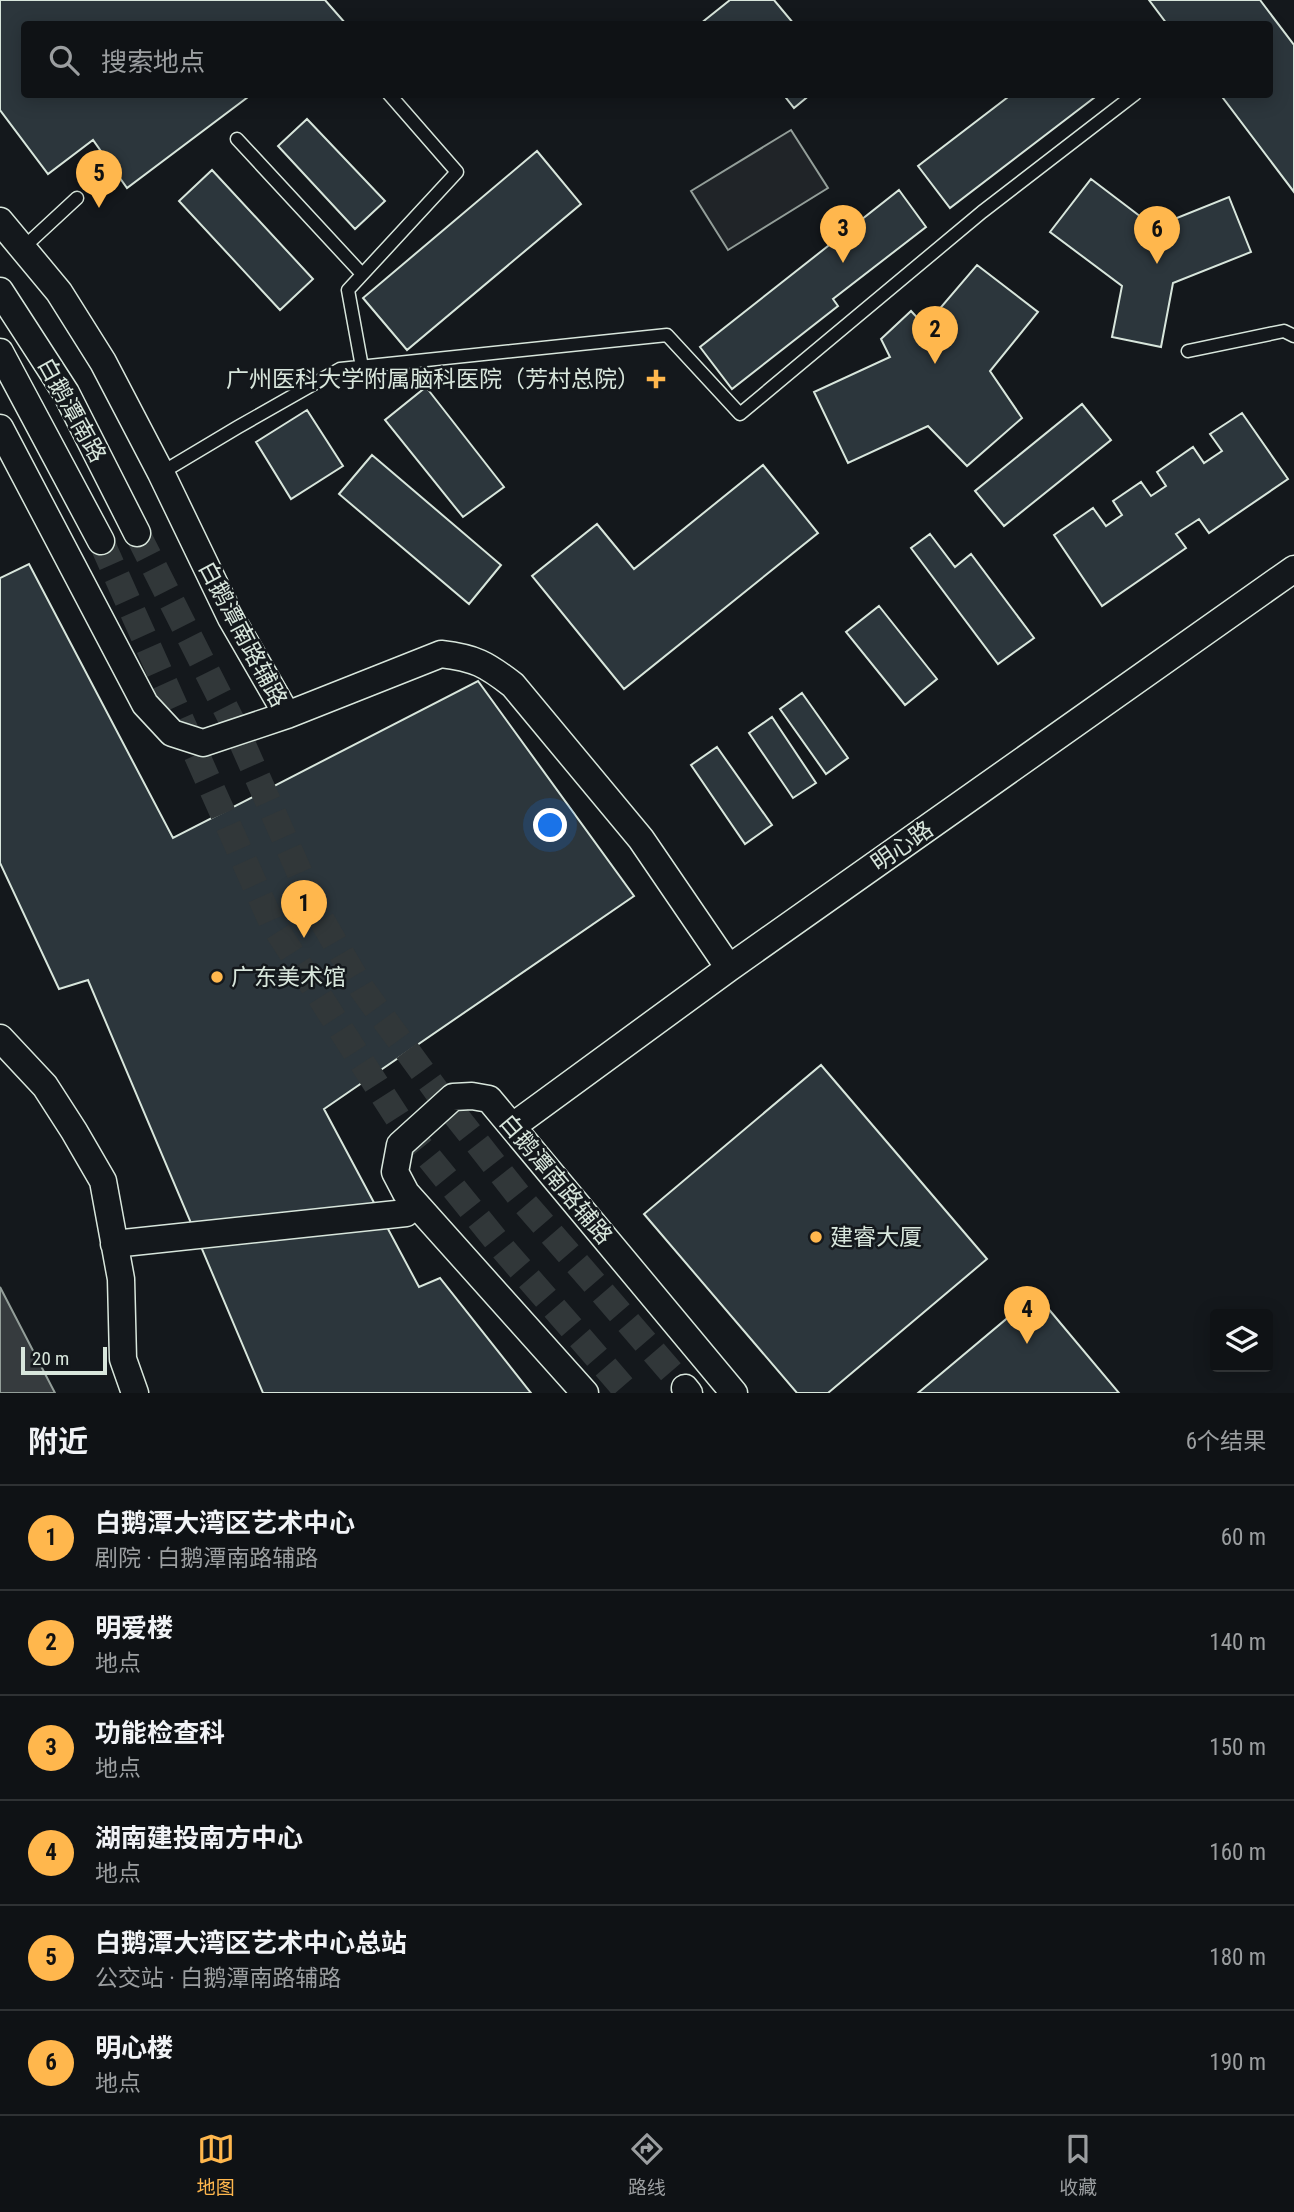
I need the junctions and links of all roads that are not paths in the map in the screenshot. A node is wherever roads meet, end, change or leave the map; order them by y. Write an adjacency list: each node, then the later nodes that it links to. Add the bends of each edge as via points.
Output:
1 (392, 98): 7 (lane, via 457,172)
2 (1130, 98): 12 (lane, via 982,212 740,414 667,335)
3 (237, 139): 7 (lane)
4 (77, 198): 6 (lane)
5 (0, 221): 6 (street, 白鹅潭南路辅路)
6 (23, 248): 14 (street, 白鹅潭南路辅路, via 59,292 103,362)
7 (362, 274): 12 (lane, via 348,290)
8 (0, 291): 15 (street, 白鹅潭南路, via 66,393)
9 (1294, 336): 10 (lane, via 1284,331)
10 (1188, 351)
11 (0, 352): 16 (street, 白鹅潭南路)
12 (362, 367): 14 (lane, via 340,369)
13 (0, 428): 18 (street, 白鹅潭南路辅路, via 145,704 172,733 203,743)
14 (161, 473): 18 (street, 白鹅潭南路辅路, via 230,618)
15 (136, 533)
16 (101, 541)
17 (1294, 569): 19 (street, 明心路)
18 (286, 715): 19 (street, via 441,654 489,666 513,685 641,839)
19 (729, 968): 21 (street, 明心路)
20 (0, 1038): 23 (street, via 45,1086 103,1181)
21 (513, 1126): 25 (street, 白鹅潭南路辅路, via 489,1099 453,1097 400,1145 395,1172 406,1193); 26 (street, 白鹅潭南路辅路)
22 (406, 1213): 23 (street)
23 (114, 1244): 24 (street, via 121,1279 123,1359)
24 (135, 1393)
25 (585, 1393)
26 (734, 1393)

